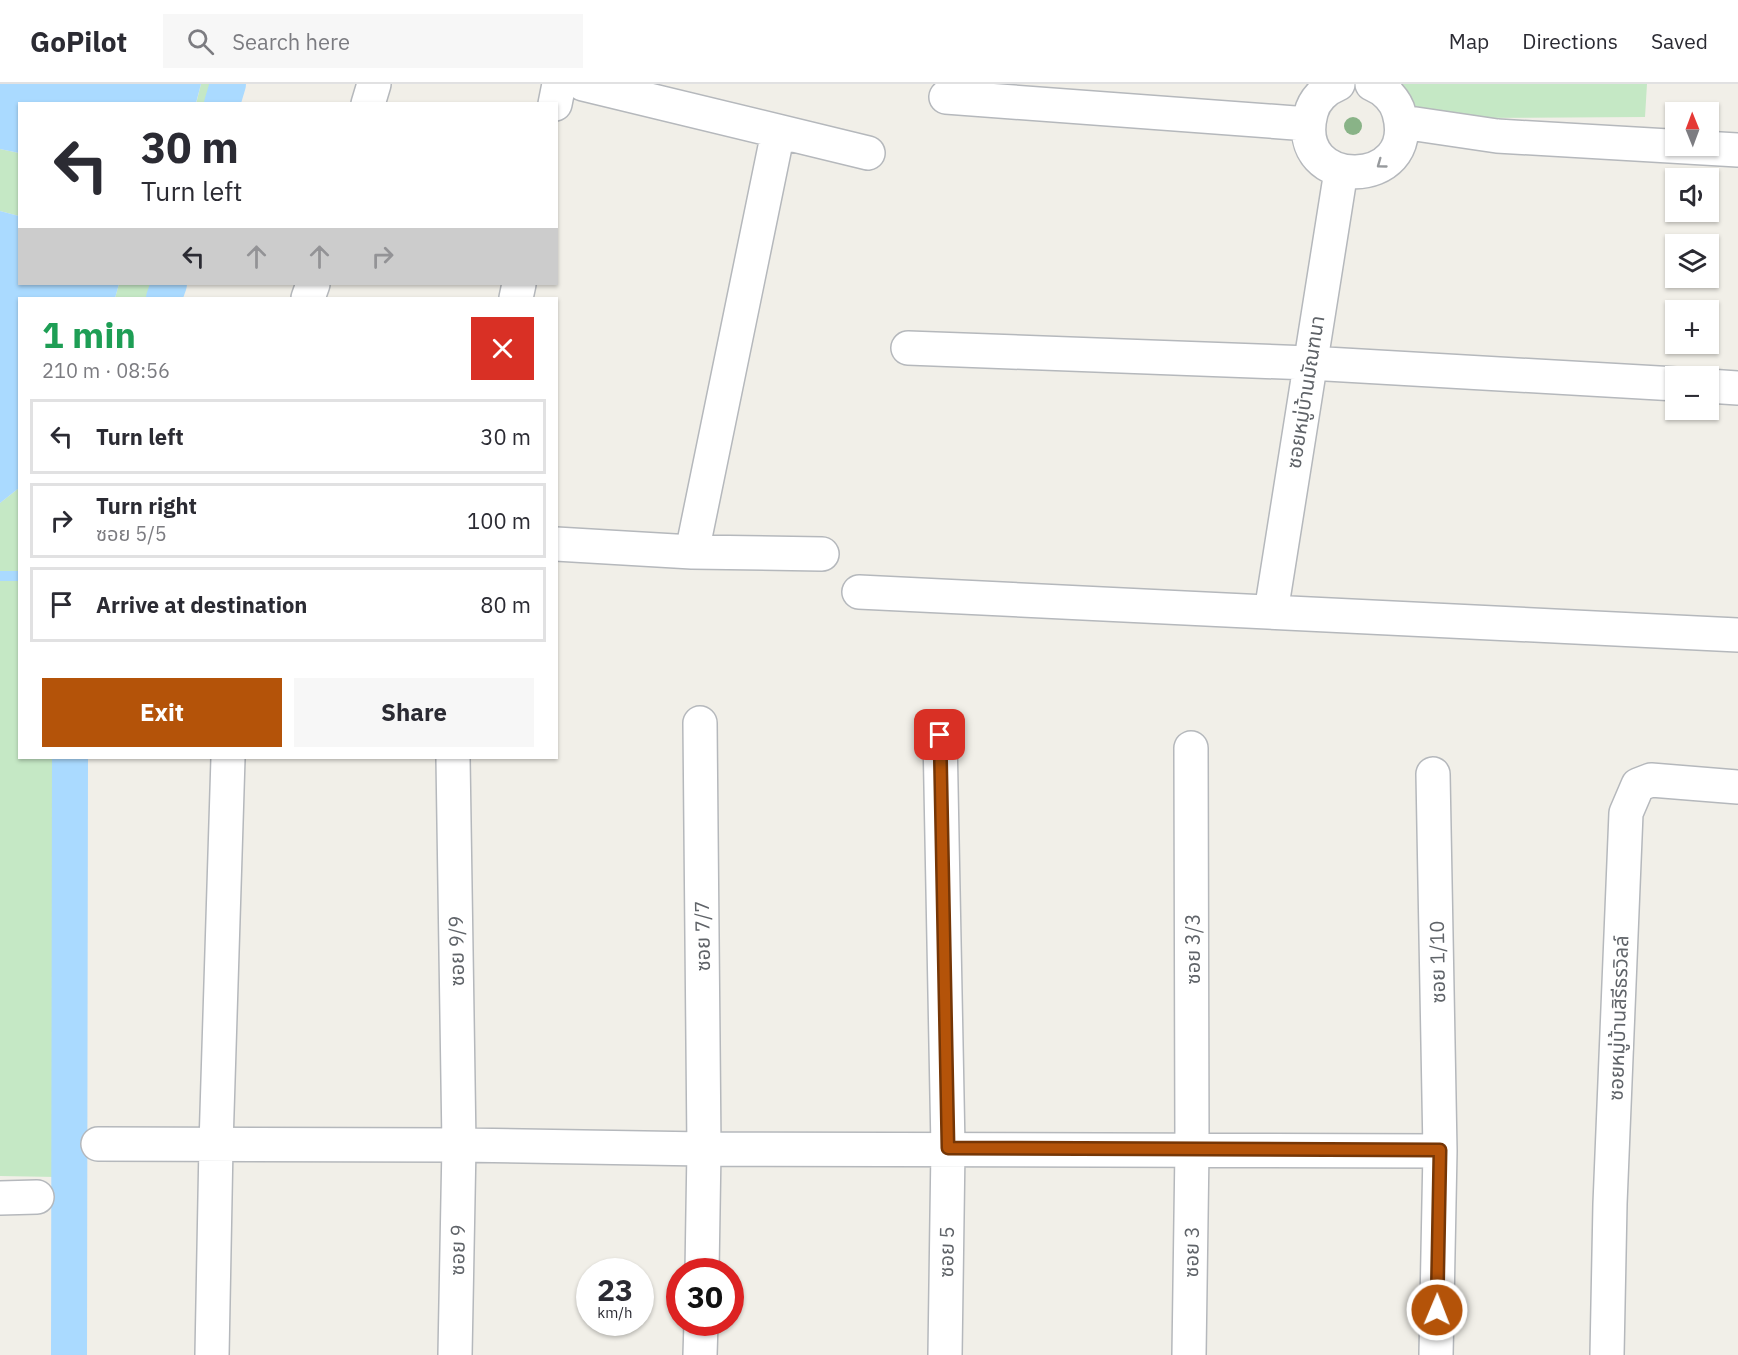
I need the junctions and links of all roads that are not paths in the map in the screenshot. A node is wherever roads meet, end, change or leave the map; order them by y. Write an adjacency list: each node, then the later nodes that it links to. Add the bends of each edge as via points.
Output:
1 (374, 84): 7 (street)
2 (559, 84): 8 (street)
3 (584, 84): 11 (street)
4 (1338, 84): 10 (street, via 1320,96)
5 (1372, 84): 9 (street, via 1389,95)
6 (946, 97): 10 (street)
7 (369, 102)
8 (555, 102)
9 (1402, 122): 12 (street, via 1497,136); 14 (street, one-way to 14, via 1395,151 1384,163 1371,171)
10 (1308, 124): 14 (street, via 1309,139 1316,153)
11 (778, 132): 13 (street); 21 (street)
12 (1738, 150)
13 (868, 153)
14 (1341, 171): 16 (street, ซอยหมู่บ้านมัณฑนา)
15 (908, 348): 16 (street)
16 (1310, 363): 17 (street); 24 (street, ซอยหมู่บ้านมัณฑนา)
17 (1665, 383)
18 (1719, 387): 19 (street)
19 (1738, 388)
20 (558, 544): 21 (street)
21 (692, 552): 22 (street)
22 (822, 554)
23 (859, 592): 24 (street)
24 (1272, 612): 25 (street)
25 (1738, 635)
26 (700, 723): 37 (street, ซอย 7/7)
27 (940, 735): 36 (street, ซอย 5)
28 (1191, 748): 38 (street, ซอย 3/3)
29 (228, 759): 34 (street)
30 (453, 759): 35 (street, ซอย 9/9)
31 (1433, 774): 39 (street, ซอย 1/10)
32 (1738, 787): 50 (street, ซอยหมู่บ้านสิรีธรวิลล์, via 1651,780 1638,786 1626,813)
33 (98, 1144): 34 (street)
34 (216, 1145): 35 (street); 44 (street)
35 (459, 1145): 37 (street); 45 (street, ซอย 9)
36 (948, 1148): 37 (street); 38 (street); 47 (street, ซอย 5)
37 (704, 1149): 42 (street, ซอย 7/7)
38 (1192, 1149): 39 (street); 48 (street, ซอย 3)
39 (1440, 1150): 49 (street, ซอย 1/10)
40 (0, 1197): 41 (street)
41 (37, 1197)
42 (702, 1258)
43 (701, 1336): 46 (street)
44 (212, 1355)
45 (455, 1355)
46 (700, 1355)
47 (945, 1355)
48 (1189, 1355)
49 (1436, 1355)
50 (1607, 1355)

